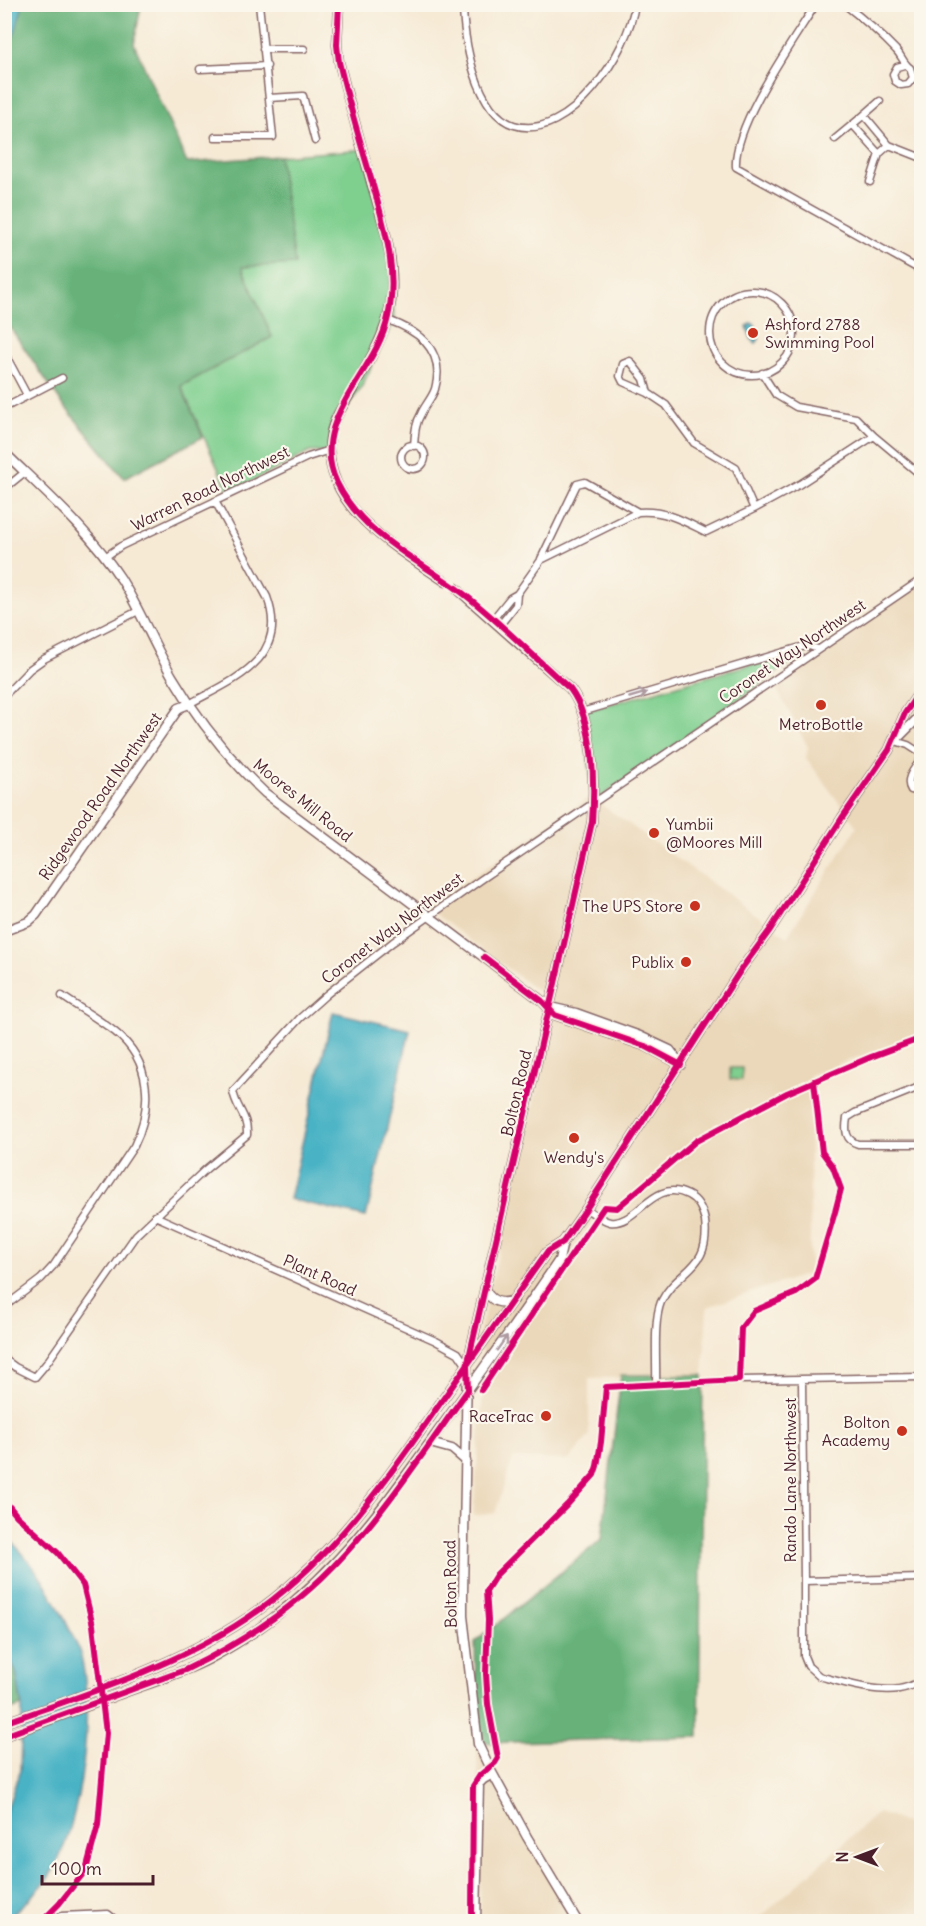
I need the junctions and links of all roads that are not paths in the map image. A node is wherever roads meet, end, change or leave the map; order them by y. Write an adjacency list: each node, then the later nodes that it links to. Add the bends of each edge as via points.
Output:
1 (260, 4): 7 (street)
2 (339, 4): 24 (street, via 339,62 387,240 392,285)
3 (463, 4): 4 (street, via 468,49 486,99 504,121 524,127 552,121 594,89 616,57)
4 (635, 4)
5 (816, 4): 23 (street, via 770,78 740,137 736,167)
6 (844, 4): 9 (street, via 898,52)
7 (263, 49): 8 (street); 10 (street)
8 (304, 49)
9 (904, 65)
10 (267, 66): 11 (street); 12 (street)
11 (200, 69)
12 (269, 98): 16 (street, via 273,137); 18 (street, via 303,96)
13 (880, 101): 14 (street)
14 (864, 115): 15 (street); 19 (street)
15 (853, 125): 17 (street); 20 (street)
16 (215, 137)
17 (835, 139)
18 (315, 141)
19 (889, 145): 20 (street); 21 (street)
20 (879, 154): 22 (street)
21 (921, 158)
22 (870, 182)
23 (921, 271)
24 (388, 320): 32 (street, via 420,336 436,365 435,388 418,420); 33 (street, via 376,350 337,416)
25 (4, 352): 29 (street)
26 (762, 373): 26 (street, via 745,374 729,368 711,340 719,308 746,291 762,292 776,299 787,310 793,325 793,341 787,356); 31 (street, via 776,395 796,407 856,418)
27 (62, 378): 29 (street)
28 (648, 393): 28 (street, via 623,382 623,364 630,362 644,379); 39 (street, via 666,405 694,442 736,468)
29 (27, 394): 30 (street)
30 (6, 406)
31 (873, 436): 36 (street); 39 (street)
32 (414, 446)
33 (330, 450): 38 (street, Warren Road Northwest); 44 (street, via 337,482 360,518)
34 (4, 452): 35 (street, Moores Mill Road)
35 (25, 472): 37 (street); 41 (street, Moores Mill Road)
36 (921, 476)
37 (4, 489)
38 (215, 501): 41 (street, Warren Road Northwest); 51 (street, Ridgewood Road Northwest, via 267,597 272,630 266,650 251,668)
39 (754, 509): 40 (street, via 706,532 656,510)
40 (638, 512): 42 (street); 42 (street, via 585,482 576,484)
41 (105, 557): 46 (street, Moores Mill Road)
42 (541, 560): 47 (street)
43 (921, 579): 48 (street, Coronet Way Northwest)
44 (446, 582)
45 (456, 588): 47 (street, Bolton Road)
46 (138, 611): 50 (street, via 44,659); 51 (street, Moores Mill Road)
47 (496, 622): 52 (street, Bolton Road, via 570,689)
48 (818, 650): 52 (street, one-way to 48, via 801,647); 58 (street, Coronet Way Northwest)
49 (921, 688): 54 (street, via 905,713)
50 (4, 696)
51 (189, 704): 59 (street, Moores Mill Road, via 218,744 266,793); 60 (street, Ridgewood Road Northwest, via 179,708 36,915)
52 (582, 712): 58 (street, Bolton Road, via 591,754)
53 (921, 712): 54 (street)
54 (895, 741): 55 (street); 63 (street)
55 (921, 754)
56 (921, 759): 57 (street, via 908,786)
57 (921, 792)
58 (594, 802): 59 (street, Coronet Way Northwest); 62 (street, Bolton Road)
59 (428, 916): 62 (street, Moores Mill Road); 67 (street, Coronet Way Northwest, via 300,1018 233,1091 248,1123 247,1134)
60 (4, 931)
61 (62, 996): 71 (street, via 115,1032 131,1048 145,1080 146,1113 134,1146 54,1265)
62 (550, 1007): 63 (street, Moores Mill Road, via 555,1015 645,1046); 69 (street, Bolton Road)
63 (681, 1065): 66 (street)
64 (921, 1086): 65 (street, via 855,1113 847,1118 845,1126 851,1142 858,1144)
65 (921, 1144)
66 (586, 1209): 68 (street); 75 (street, via 611,1222 620,1221 669,1191 691,1196 703,1212 706,1232 701,1256 666,1295 658,1314 657,1385)
67 (155, 1216): 72 (street, Coronet Way Northwest, via 136,1235 35,1377); 73 (street, Plant Road, via 436,1341 458,1353)
68 (563, 1242): 70 (street, via 547,1252); 76 (street, one-way to 68, via 559,1260)
69 (485, 1289): 70 (street, via 497,1302); 73 (street, Bolton Road)
70 (514, 1300): 73 (street)
71 (4, 1307)
72 (4, 1359)
73 (467, 1366): 76 (street, Bolton Road); 82 (street, via 354,1521 328,1551 262,1607 214,1639 171,1660)
74 (921, 1377): 75 (street)
75 (802, 1378): 80 (street, Rando Lane Northwest)
76 (468, 1390): 77 (street); 78 (street, Bolton Road)
77 (430, 1443): 78 (street, via 452,1449); 83 (street, via 344,1555 294,1602 239,1641 185,1670)
78 (466, 1461): 84 (street, Bolton Road, via 463,1616 477,1738)
79 (921, 1578): 80 (street, Rando Lane Northwest)
80 (804, 1581): 81 (street, Rando Lane Northwest, via 804,1656 819,1676 884,1689 905,1688)
81 (921, 1678)
82 (4, 1723)
83 (4, 1736)
84 (493, 1775): 87 (street, via 480,1784); 88 (street, Bolton Road)
85 (46, 1922): 86 (street, via 61,1916 108,1914)
86 (118, 1922)
87 (477, 1922)
88 (578, 1922)

